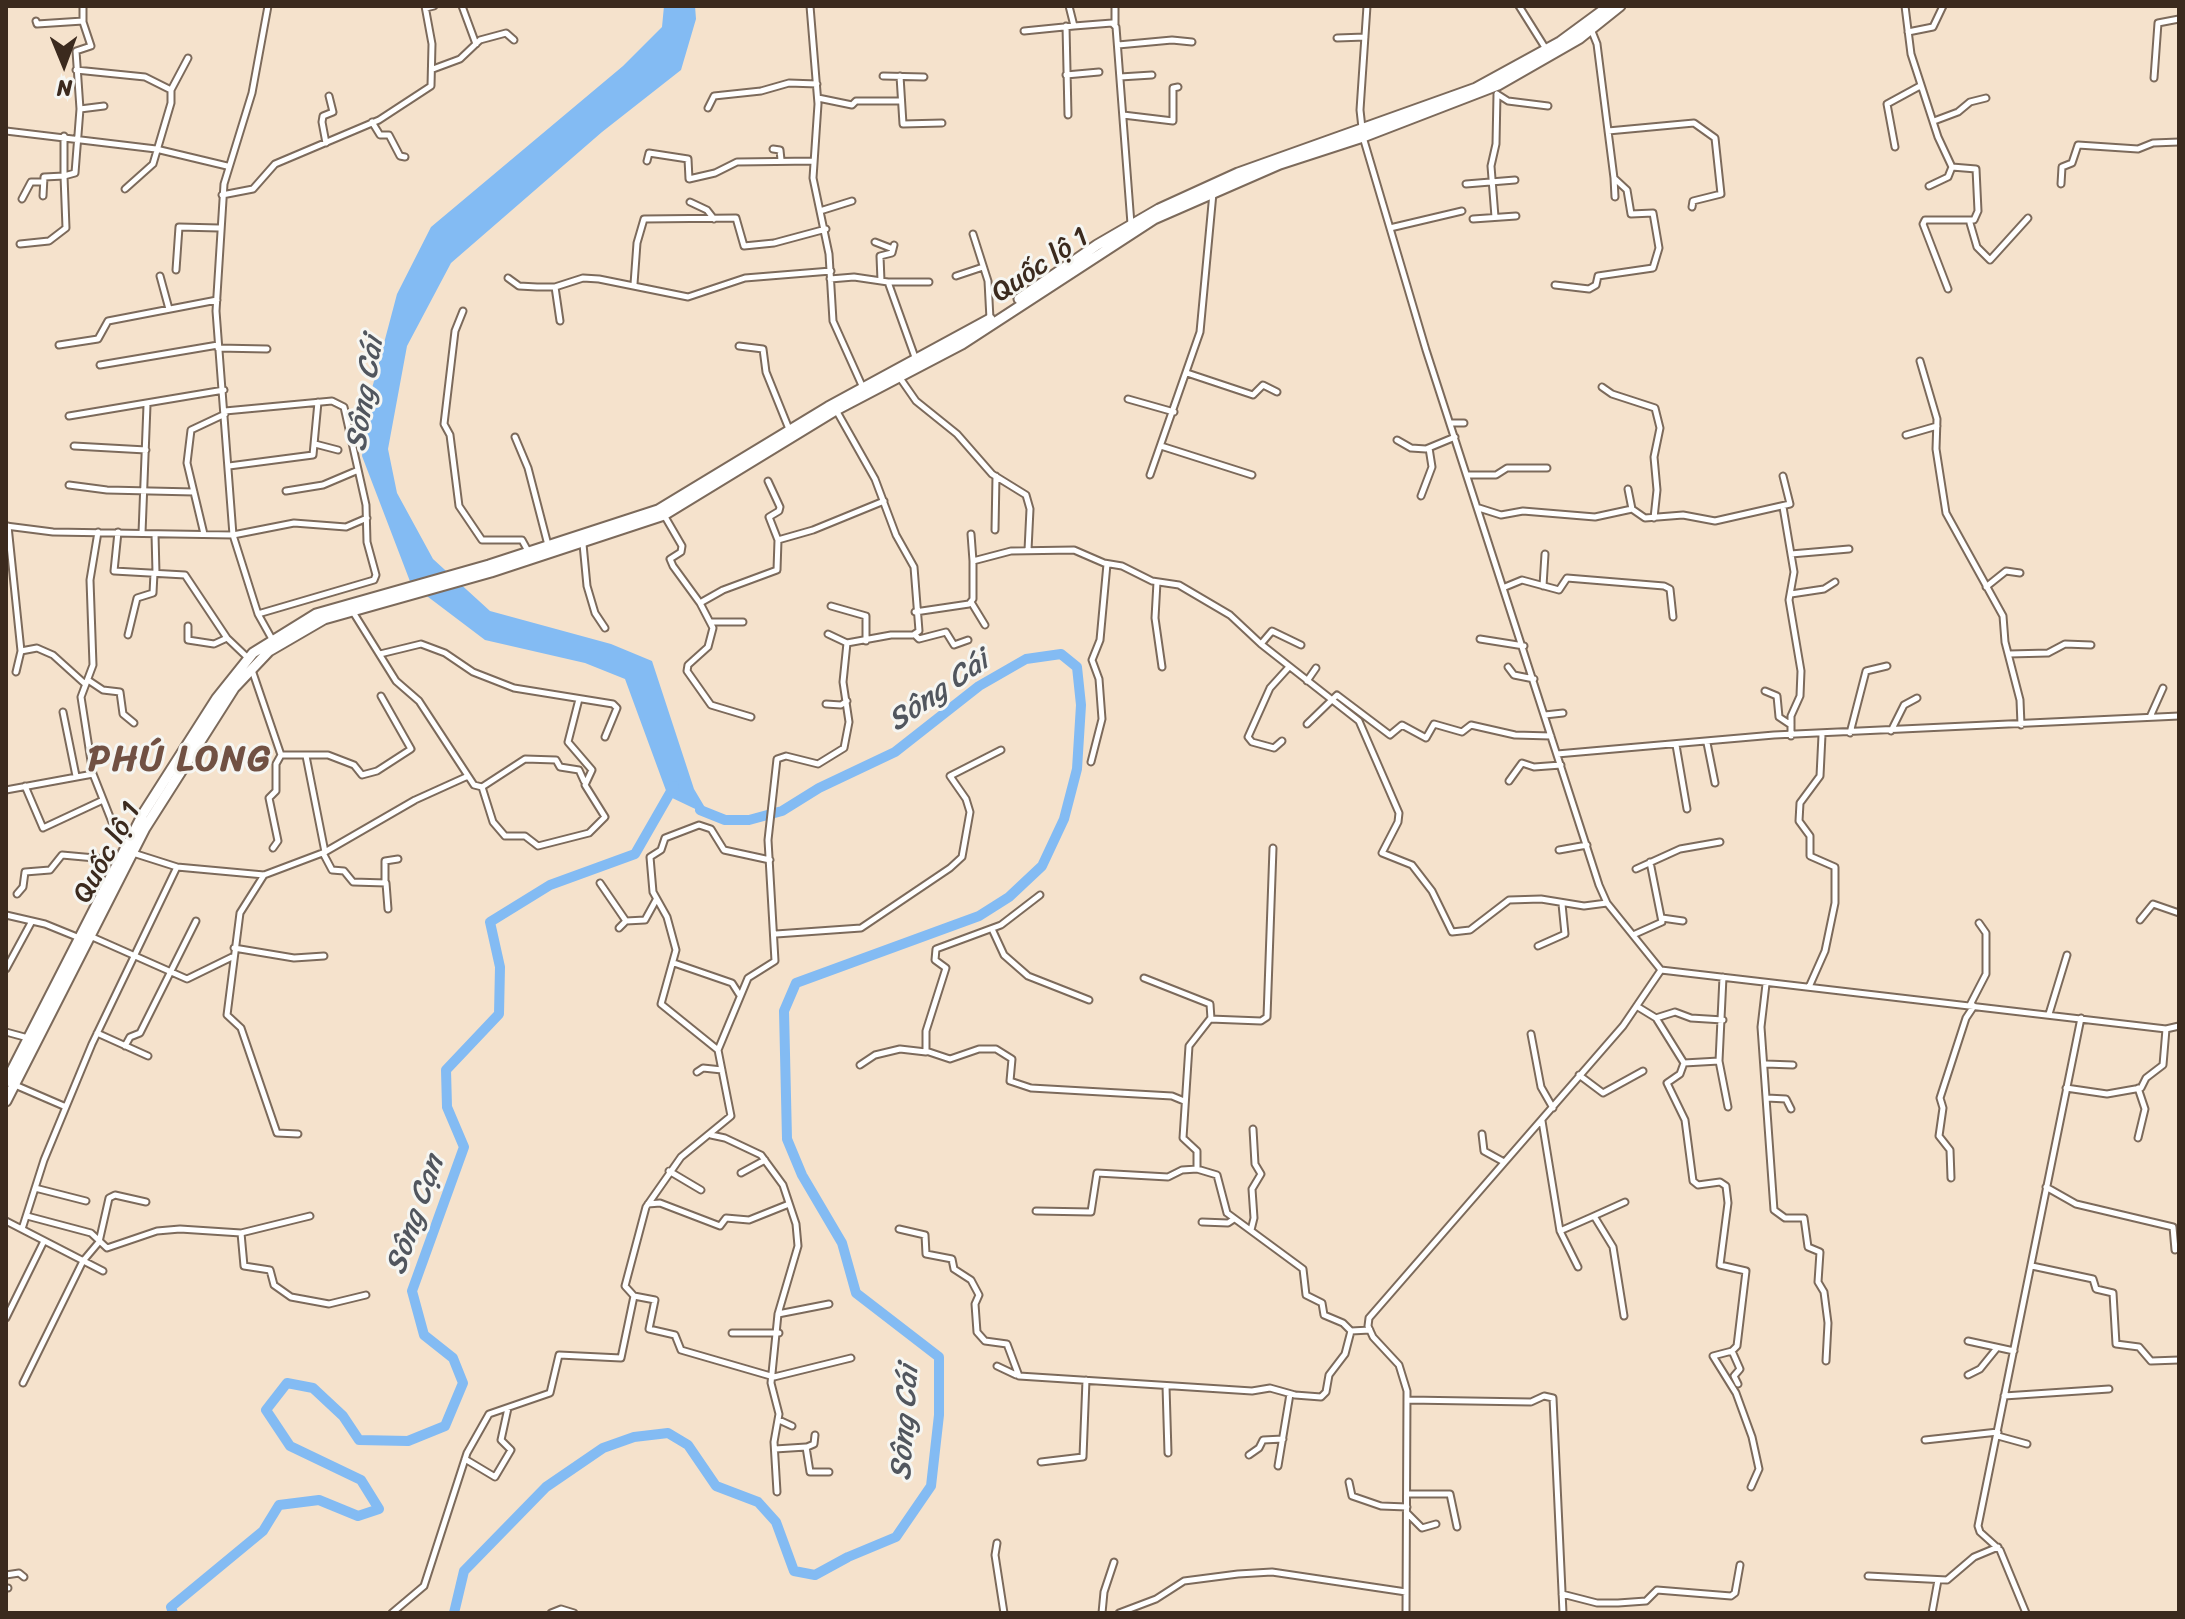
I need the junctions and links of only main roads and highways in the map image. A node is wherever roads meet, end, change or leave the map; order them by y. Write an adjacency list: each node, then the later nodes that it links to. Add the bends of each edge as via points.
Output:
1 (1609, 6): 3 (highway, Quốc lộ 1, via 1547,50 1476,88)
2 (1620, 6): 3 (highway, Quốc lộ 1, via 1493,91)
3 (1362, 134): 4 (highway, Quốc lộ 1, via 1213,191 1132,232 970,339); 4 (highway, Quốc lộ 1, via 1238,173 1131,225 990,319)
4 (865, 392): 5 (highway, Quốc lộ 1, via 789,430 658,510 528,551); 5 (highway, Quốc lộ 1, via 664,515)
5 (490, 569): 6 (highway)
6 (362, 605): 7 (highway, Quốc lộ 1, via 299,631); 7 (highway, Quốc lộ 1, via 313,615 272,639)
7 (250, 663): 8 (highway, Quốc lộ 1, via 194,733)
8 (129, 848): 9 (highway, Quốc lộ 1, via 89,936); 9 (highway, Quốc lộ 1, via 117,860 77,937)
9 (8, 1081): 10 (highway, Quốc lộ 1)
10 (6, 1101)

